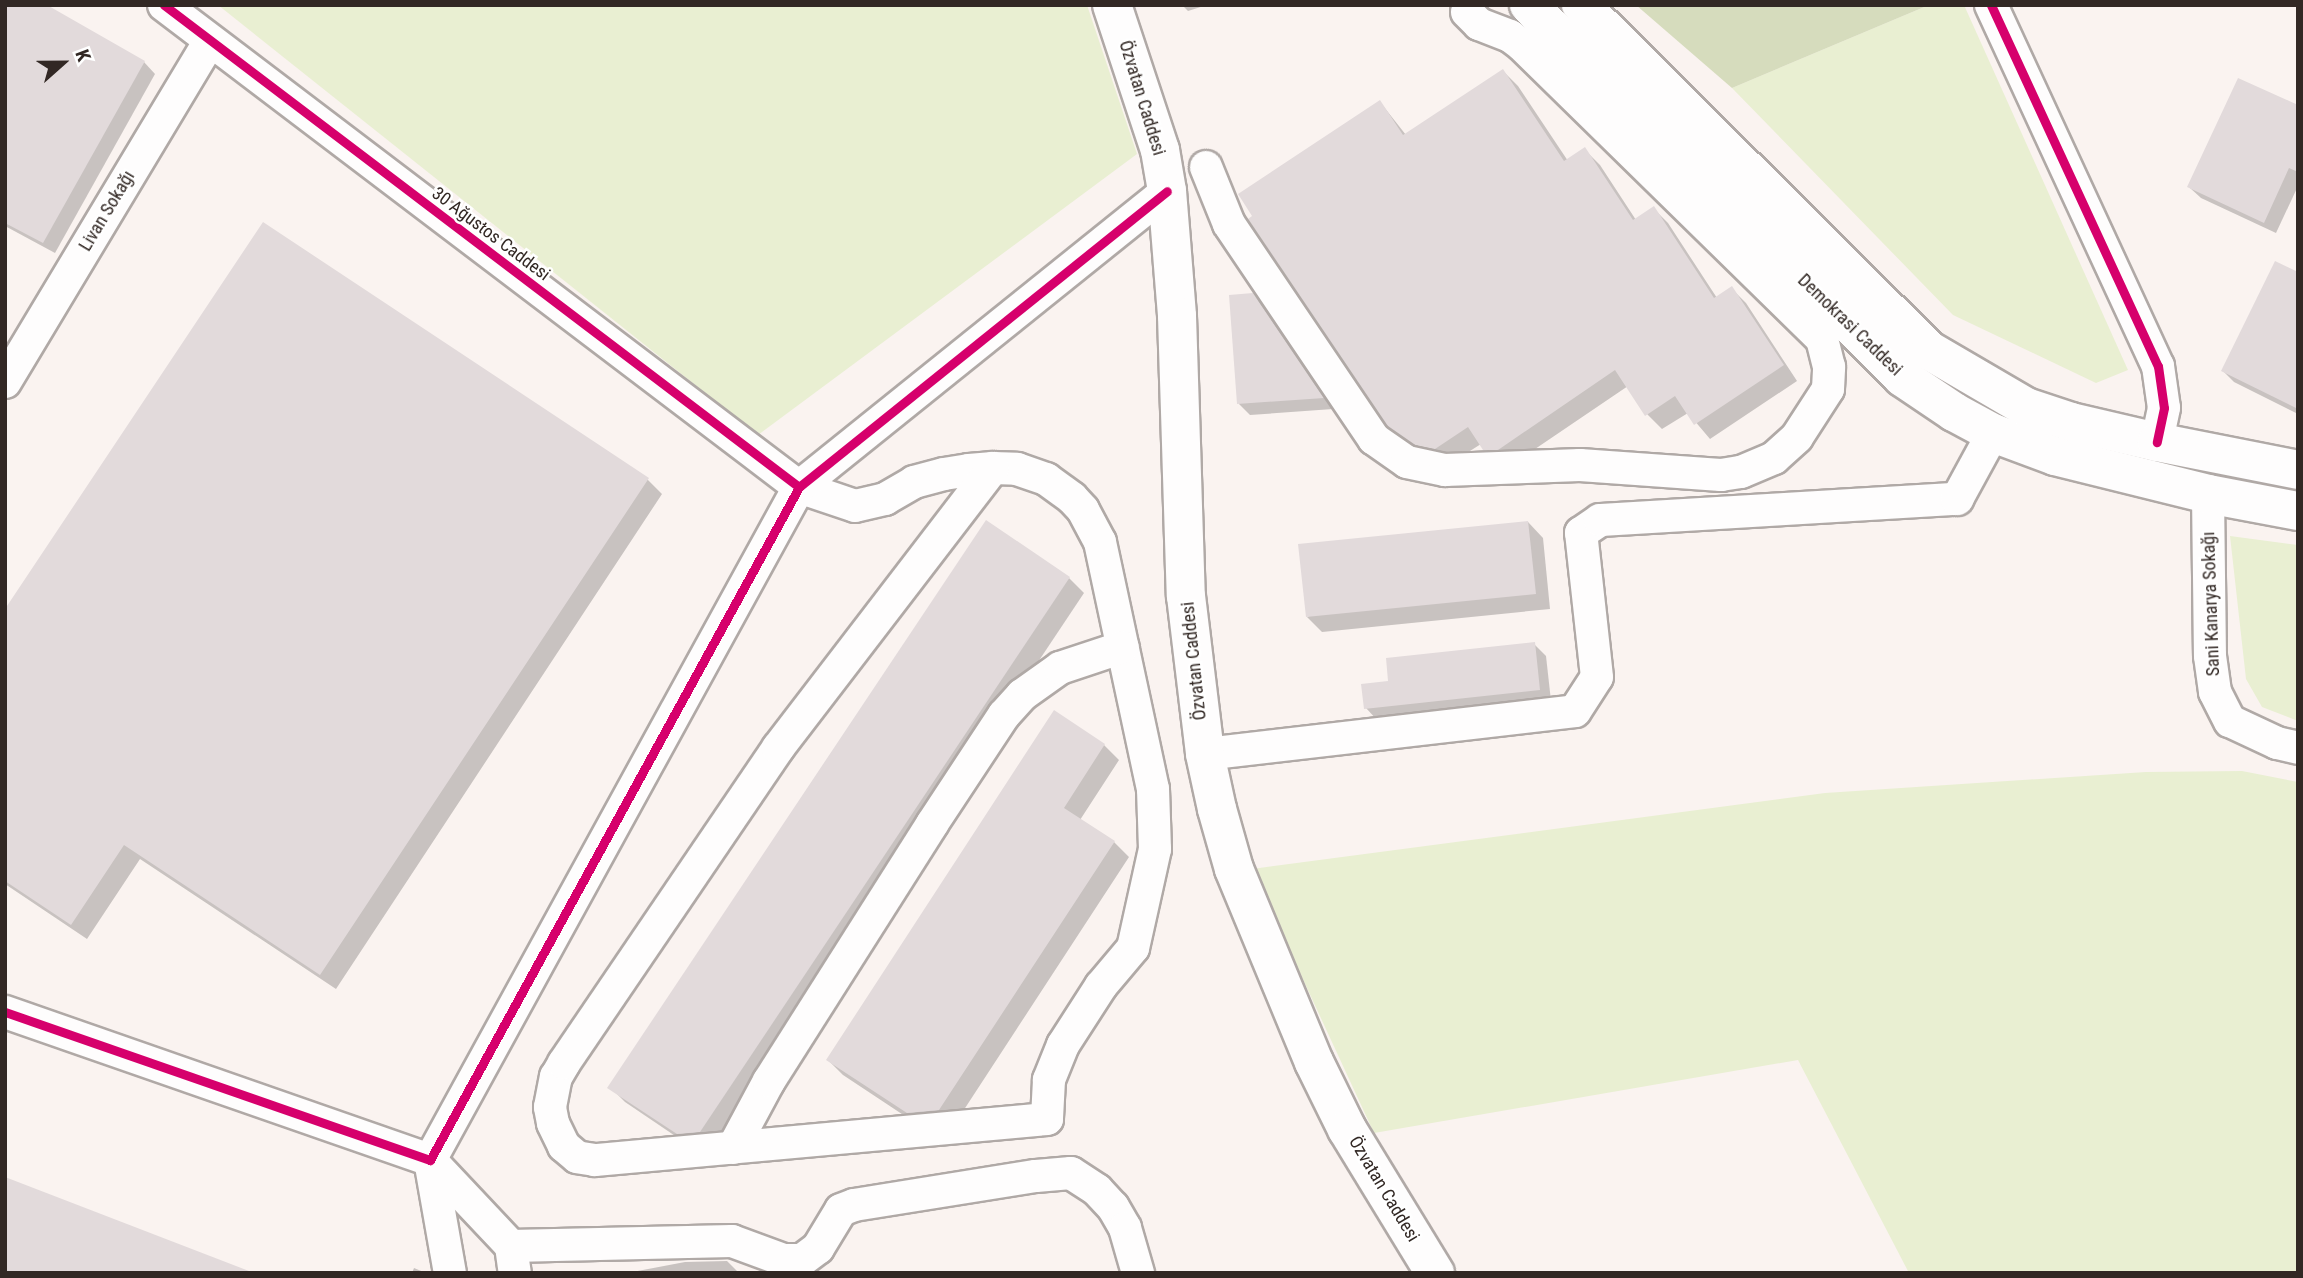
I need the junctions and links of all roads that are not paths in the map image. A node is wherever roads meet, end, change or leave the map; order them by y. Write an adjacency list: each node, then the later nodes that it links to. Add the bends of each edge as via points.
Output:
1 (164, 5): 7 (street, 30 Ağustos Caddesi)
2 (1112, 5): 9 (main road, Özvatan Caddesi, via 1156,138)
3 (1530, 5): 12 (main road, Demokrasi Caddesi, via 1902,377)
4 (1581, 5): 13 (main road, Demokrasi Caddesi, via 1930,351 2026,407)
5 (1992, 5): 13 (street, via 2158,366 2164,408)
6 (1467, 12): 8 (street, via 1479,24 1522,45 1822,339 1829,367 1828,389 1797,437 1774,458 1721,475 1580,465 1446,470 1407,461 1374,439 1229,224)
7 (210, 41): 10 (street, Livan Sokağı); 16 (street, 30 Ağustos Caddesi)
8 (1206, 167)
9 (1167, 191): 16 (street); 21 (main road, Özvatan Caddesi, via 1177,316 1186,596)
10 (14, 342): 11 (street, Livan Sokağı)
11 (5, 382)
12 (1993, 433): 17 (main road, Demokrasi Caddesi, via 2055,456); 21 (street, via 1957,499 1600,520 1581,533 1597,677 1575,711)
13 (2157, 442): 15 (main road, Demokrasi Caddesi)
14 (993, 468): 16 (street, 30 Ağustos Caddesi, via 914,482 885,499 855,506); 19 (street, 30 Ağustos Caddesi, via 1017,469 1046,479 1083,510 1104,552); 23 (street, via 778,748 556,1077 553,1123 564,1146 577,1157 595,1160)
15 (2298, 470)
16 (799, 487): 24 (street)
17 (2208, 495): 18 (main road, Demokrasi Caddesi); 20 (street, Sani Kanarya Sokağı, via 2210,656 2215,692 2230,721)
18 (2298, 511)
19 (1123, 647): 23 (street, via 1060,668 1022,695 1004,715 776,1069); 23 (street, 30 Ağustos Caddesi, via 1153,789 1151,877 1133,948 1101,986 1055,1062 1047,1119)
20 (2298, 748)
21 (1205, 754): 28 (main road, Özvatan Caddesi, via 1234,869 1314,1062 1347,1129)
22 (5, 1012): 24 (street)
23 (733, 1148)
24 (430, 1160): 25 (street); 26 (street)
25 (513, 1259): 27 (street, via 732,1241 784,1260 802,1260 818,1248 841,1210 855,1205 1071,1173 1097,1190 1112,1208 1125,1228)
26 (450, 1273)
27 (1138, 1273)
28 (1435, 1273)

